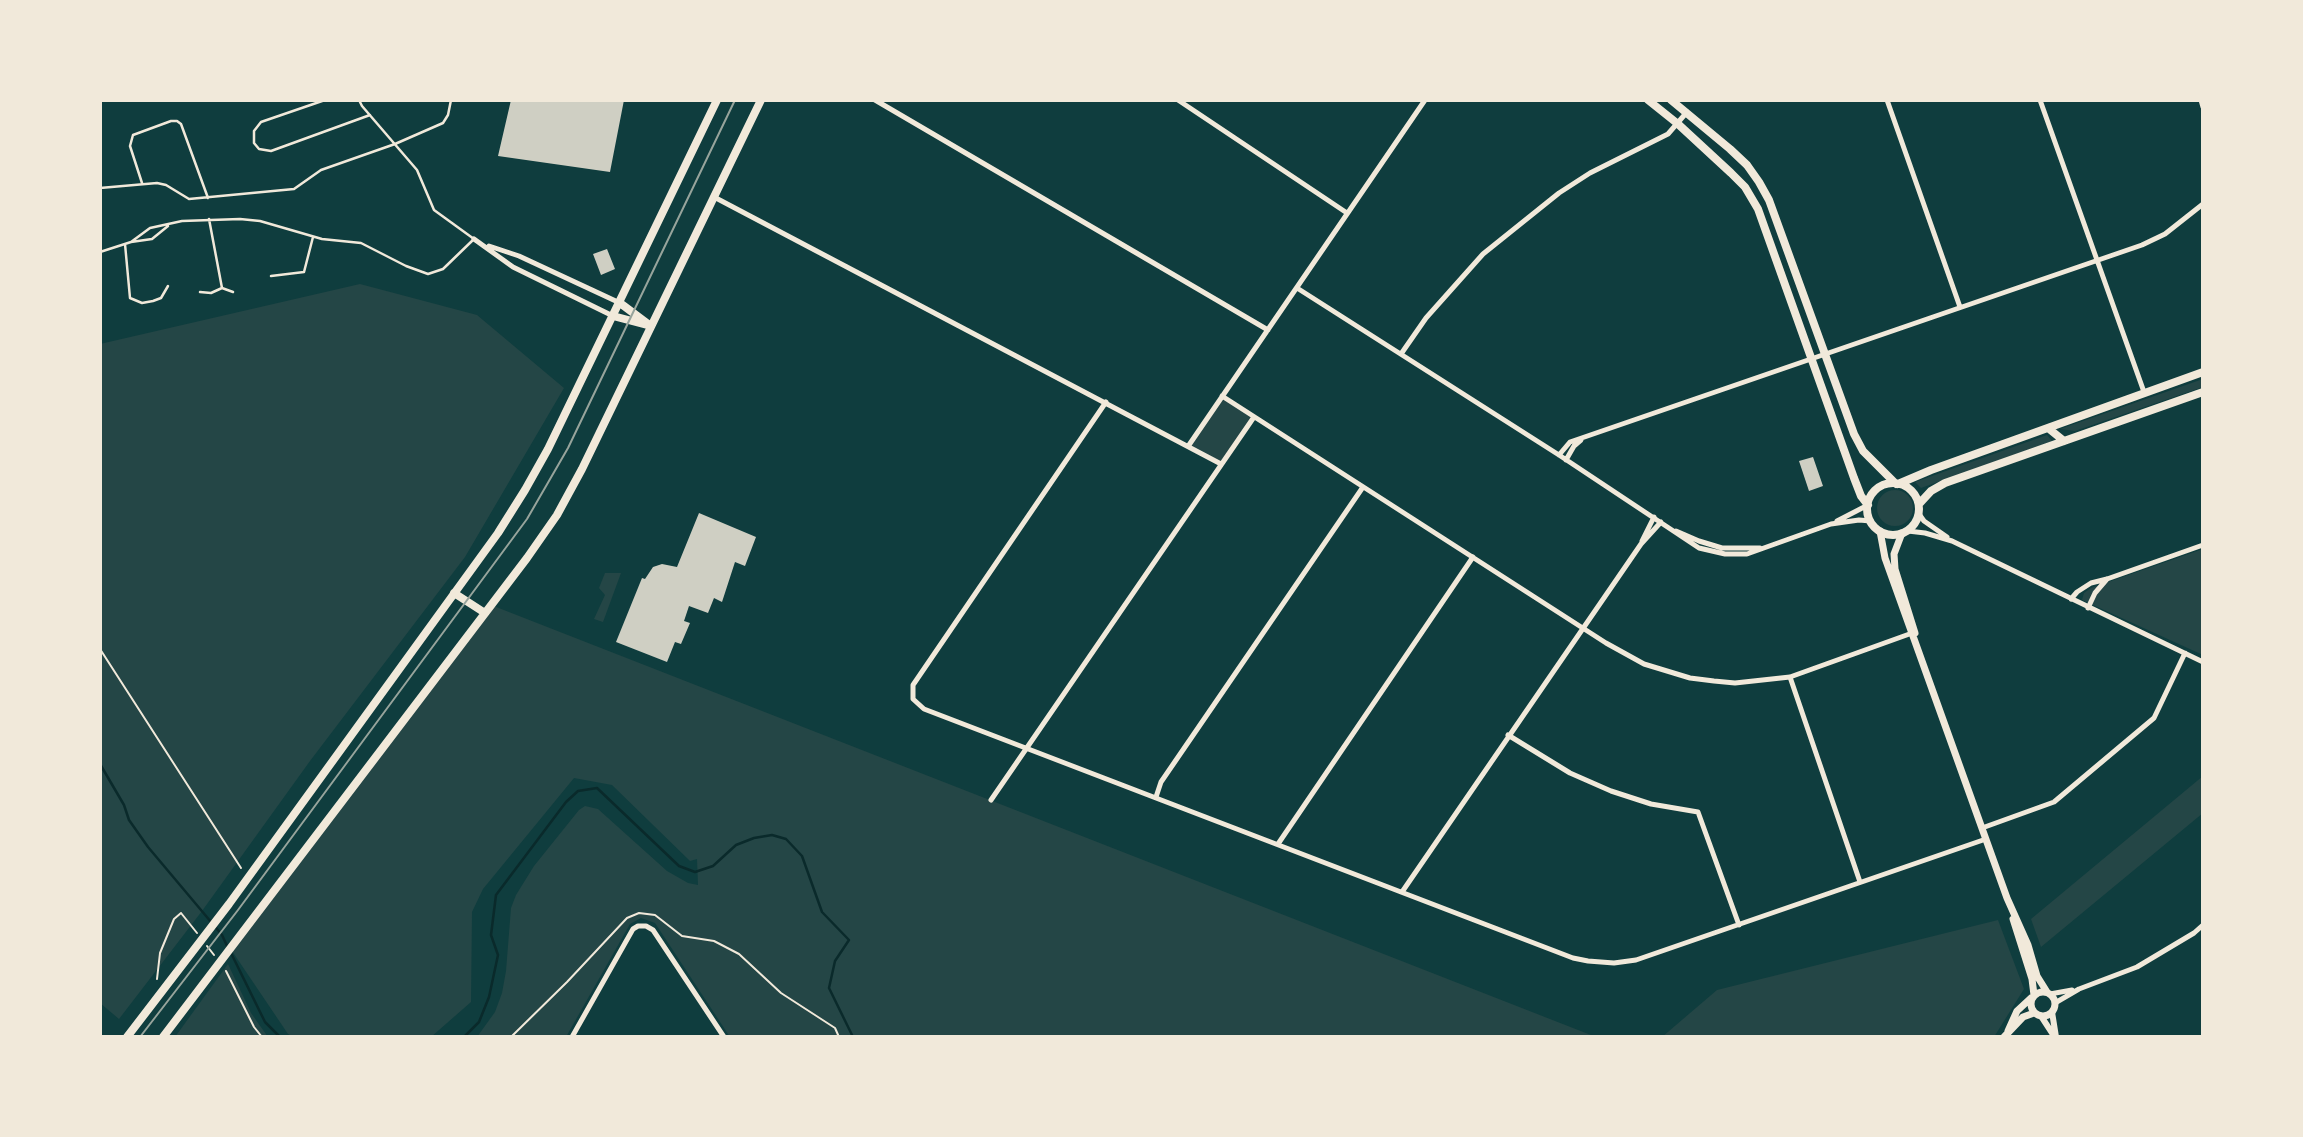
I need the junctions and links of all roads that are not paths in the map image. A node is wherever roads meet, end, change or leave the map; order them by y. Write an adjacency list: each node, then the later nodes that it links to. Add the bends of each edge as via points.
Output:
1 (325, 100): 16 (lane, via 261,122 254,131 254,143 271,151)
2 (359, 100): 16 (lane)
3 (451, 100): 18 (lane, via 443,123)
4 (717, 100): 40 (main road)
5 (761, 100): 21 (main road)
6 (875, 100): 44 (street)
7 (1178, 100): 24 (street)
8 (1425, 100): 24 (street)
9 (1648, 100): 17 (main road)
10 (1671, 100): 15 (main road)
11 (1887, 100): 41 (street)
12 (2040, 100): 33 (street)
13 (2201, 100): 14 (street)
14 (2203, 107)
15 (1687, 112): 17 (street); 46 (main road, via 1747,165 1759,182)
16 (370, 116): 18 (lane)
17 (1678, 124): 45 (street, via 1668,134 1590,173 1534,211 1454,284); 47 (main road, via 1745,187 1758,209)
18 (395, 144): 22 (lane, via 321,170 294,189); 28 (lane, via 417,170 434,210)
19 (142, 183): 20 (lane); 22 (lane, via 166,185 189,199); 22 (lane, via 130,146 133,135 177,121)
20 (100, 188)
21 (714, 197): 43 (main road); 52 (street)
22 (208, 198)
23 (2203, 204): 33 (street, via 2165,234)
24 (1347, 214): 37 (street)
25 (209, 219): 26 (lane); 27 (lane, via 260,221); 36 (lane)
26 (171, 224): 29 (lane, via 150,228); 29 (lane, via 152,239)
27 (313, 237): 28 (lane, via 360,243 428,274 443,269); 34 (lane, via 304,272)
28 (474, 239): 31 (street)
29 (131, 242): 30 (lane)
30 (125, 244): 32 (lane); 35 (lane, via 130,298 153,301 161,298)
31 (482, 244): 40 (street, via 519,256); 42 (street, via 513,267)
32 (100, 252)
33 (2096, 260): 41 (street); 49 (street)
34 (271, 276)
35 (168, 286)
36 (222, 288): 38 (lane); 39 (lane)
37 (1297, 288): 44 (street); 45 (street)
38 (200, 292)
39 (233, 292)
40 (620, 303): 42 (main road); 43 (main road)
41 (1960, 307): 46 (street)
42 (613, 316): 43 (main road); 79 (main road, via 525,490)
43 (651, 326): 82 (main road, via 557,515)
44 (1268, 330): 51 (street)
45 (1401, 354): 60 (street)
46 (1825, 355): 47 (street); 55 (main road)
47 (1811, 359): 56 (main road); 57 (street)
48 (2203, 372): 49 (main road)
49 (2144, 392): 54 (main road)
50 (2203, 392): 58 (main road)
51 (1222, 396): 53 (street); 59 (street)
52 (1106, 402): 59 (street); 89 (street, via 913,685 913,699 924,709)
53 (1254, 416): 62 (street); 64 (street)
54 (2048, 428): 58 (main road); 63 (main road)
55 (1853, 432): 56 (main road); 63 (main road, via 1863,451)
56 (1840, 436): 66 (main road)
57 (1581, 440): 60 (street, via 1565,445); 61 (street)
58 (2064, 441): 65 (main road, via 1945,483)
59 (1189, 445): 62 (street)
60 (1559, 455): 61 (street)
61 (1566, 460): 68 (street)
62 (1221, 464): 89 (street)
63 (1897, 484): 65 (main road, via 1912,491); 66 (main road, via 1876,490)
64 (1363, 487): 77 (street); 90 (street, via 1161,782)
65 (1919, 504): 67 (main road)
66 (1868, 505): 69 (main road); 71 (street)
67 (1919, 514): 73 (main road); 74 (street)
68 (1654, 517): 70 (street); 75 (street)
69 (1871, 521): 71 (street); 72 (main road)
70 (1661, 522): 71 (street, via 1684,540 1712,552 1747,554); 75 (street)
71 (1831, 524)
72 (1880, 531): 73 (main road, via 1891,535); 84 (main road, via 1885,558)
73 (1905, 532): 74 (street); 84 (main road, via 1894,554 1895,569)
74 (1952, 541): 80 (street)
75 (1641, 544): 83 (street)
76 (2203, 545): 78 (street)
77 (1473, 557): 83 (street); 94 (street)
78 (2107, 579): 80 (street, via 2091,583); 81 (street)
79 (454, 593): 82 (main road); 108 (main road, via 201,945)
80 (2071, 599): 81 (street)
81 (2088, 608): 85 (street)
82 (485, 613): 109 (main road)
83 (1583, 629): 87 (street, via 1644,664 1690,678 1735,682); 88 (street)
84 (1914, 633): 87 (street); 92 (main road)
85 (2185, 653): 86 (street); 92 (street, via 2154,718 2054,802)
86 (2203, 662)
87 (1790, 677): 95 (street)
88 (1508, 735): 96 (street); 98 (street, via 1611,792 1698,812)
89 (1027, 748): 90 (street); 91 (street)
90 (1156, 797): 94 (street)
91 (991, 800)
92 (1982, 828): 93 (main road)
93 (1986, 839): 95 (street); 97 (main road)
94 (1278, 844): 96 (street)
95 (1860, 882): 98 (street)
96 (1402, 892): 98 (street, via 1588,961 1636,960)
97 (2007, 898): 101 (main road); 102 (main road)
98 (1739, 925)
99 (2203, 925): 100 (street, via 2137,967)
100 (2079, 989): 101 (street); 103 (street)
101 (2048, 993): 102 (main road); 103 (main road)
102 (2033, 996): 105 (main road, via 2031,1006); 106 (main road, via 2017,1011)
103 (2055, 1003): 104 (main road)
104 (2052, 1012): 105 (main road); 111 (street)
105 (2038, 1014): 106 (main road, via 2023,1017); 111 (street)
106 (2006, 1034)
107 (721, 1036): 110 (street, via 653,930 638,926)
108 (127, 1037)
109 (163, 1037)
110 (572, 1037)
111 (2055, 1037)

